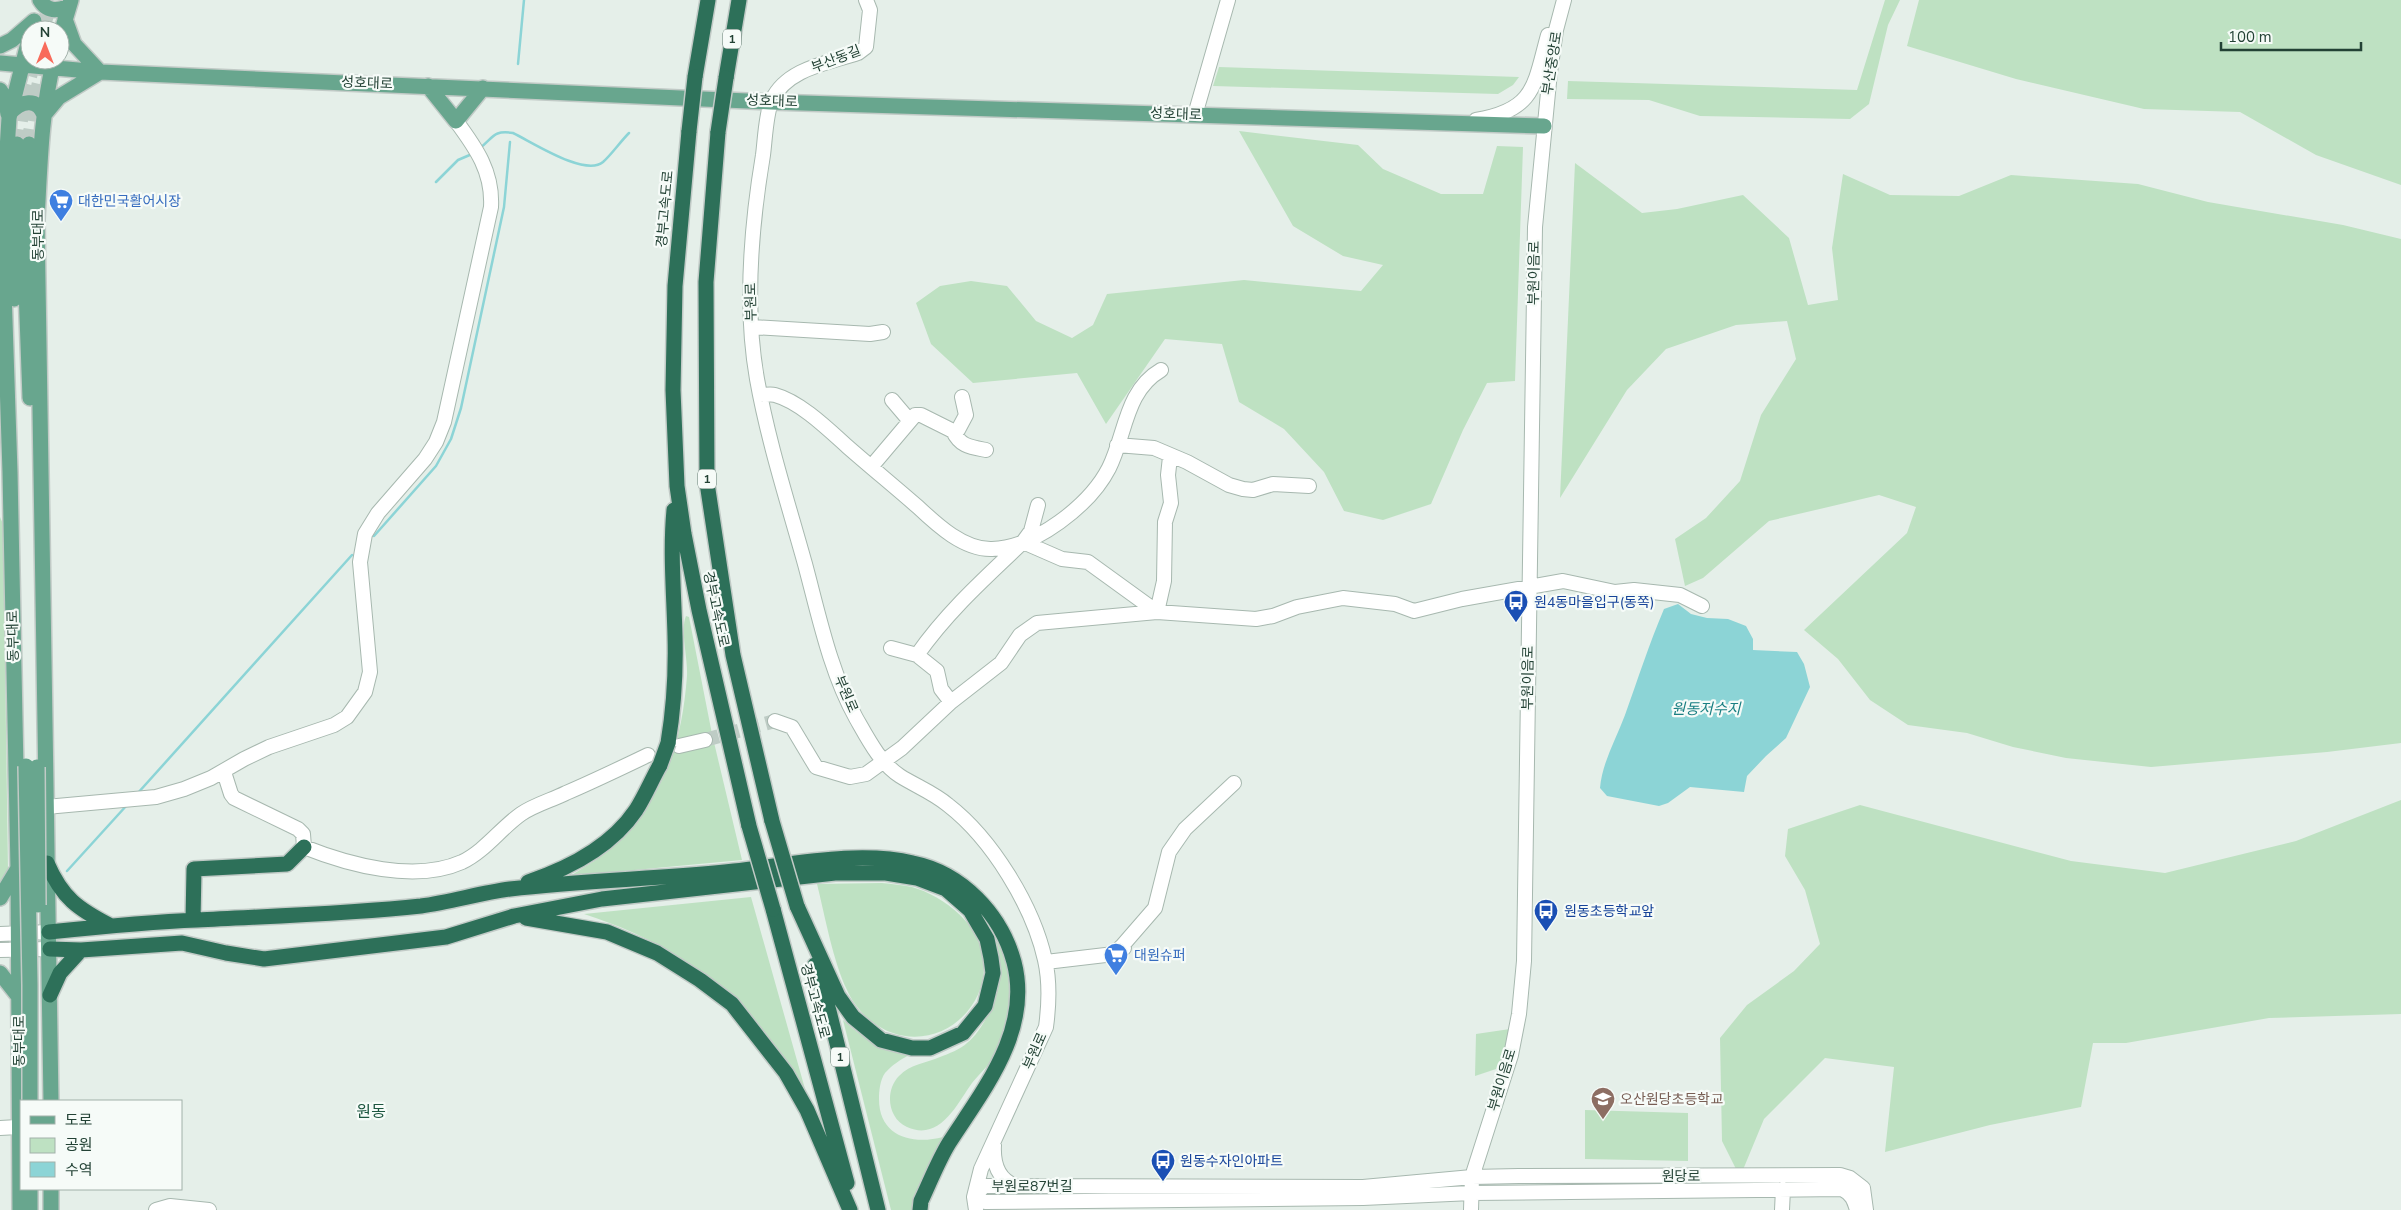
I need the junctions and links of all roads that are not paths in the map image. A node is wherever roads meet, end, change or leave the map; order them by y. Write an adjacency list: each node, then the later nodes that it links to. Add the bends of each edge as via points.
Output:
1 (40, 0): 7 (main road, via 50,9); 8 (main road, 동부대로)
2 (708, 0): 42 (highway, 경부고속도로 / 1, bridge, via 695,77 675,286)
3 (739, 0): 66 (highway, 경부고속도로 / 1, bridge, via 711,193 706,282 707,483 733,655 772,821)
4 (866, 0): 21 (street, 부산동길, via 870,10 866,47 858,53 801,71 777,91)
5 (1228, 0): 23 (street)
6 (1564, 0): 26 (street, via 1551,24 1534,88 1522,102 1495,117); 27 (street, 부산중앙로, via 1552,55)
7 (69, 8): 9 (main road); 17 (main road, via 74,44)
8 (34, 20)
9 (65, 20)
10 (20, 36): 11 (main road)
11 (0, 46)
12 (0, 63): 13 (main road, 성호대로)
13 (20, 65)
14 (70, 67): 17 (main road, 성호대로)
15 (21, 70): 24 (main road, 동부대로)
16 (52, 70): 22 (main road, 동부대로)
17 (100, 72): 18 (main road, 성호대로); 22 (main road, via 59,97)
18 (428, 86): 19 (main road, 성호대로); 25 (main road)
19 (483, 88): 21 (main road, 성호대로); 25 (main road)
20 (0, 90): 24 (main road)
21 (771, 102): 23 (main road, 성호대로); 29 (street, 부원로, via 753,244)
22 (44, 115): 24 (main road, via 36,103 26,102 18,104); 60 (main road, 동부대로, via 37,220)
23 (1195, 115): 26 (main road, 성호대로)
24 (9, 116): 37 (main road, 동부대로, via 2,230)
25 (456, 121): 58 (street, via 475,147 490,180 491,208 444,422 425,459 378,513 365,534 360,562 370,656 365,692 347,717 269,747)
26 (1457, 123): 27 (main road, 성호대로)
27 (1544, 126): 46 (street, 부원이음로, via 1534,227)
28 (23, 144): 57 (main road, 동부대로, via 13,206 14,281)
29 (752, 328): 30 (street); 32 (street, 부원로)
30 (883, 332)
31 (1161, 370): 38 (street, via 1150,376 1140,388)
32 (760, 395): 41 (street, via 775,395 796,406); 56 (street, 부원로, via 829,651 845,696)
33 (962, 396): 36 (street, via 966,415 958,430)
34 (892, 400): 35 (street)
35 (909, 420): 36 (street, via 921,415); 41 (street)
36 (953, 431): 39 (street, via 964,446)
37 (4, 439): 63 (main road, 동부대로)
38 (1117, 445): 40 (street, via 1154,448); 45 (street, via 1099,484 1074,512)
39 (986, 450)
40 (1170, 457): 43 (street, via 1243,489 1253,490 1273,484); 48 (street, via 1171,503 1165,522 1164,581)
41 (871, 467): 45 (street, via 959,539 990,549 1008,548)
42 (677, 486): 54 (highway, via 671,542 675,638); 102 (highway, 경부고속도로 / 1, bridge, via 699,610 749,826)
43 (1309, 486)
44 (1038, 505): 45 (street, via 1031,531)
45 (1023, 542): 48 (street, via 1062,559 1088,562); 50 (street, via 960,601)
46 (1529, 586): 47 (street, via 1563,581 1615,592 1662,592 1680,595); 48 (street, via 1414,611 1395,604 1344,598 1256,619); 87 (street, 부원이음로, via 1524,961 1511,1055)
47 (1702, 606)
48 (1157, 612): 51 (street, via 1037,623 1020,635 1001,663)
49 (891, 648): 50 (street)
50 (917, 655): 51 (street, via 937,671 941,689)
51 (951, 702): 56 (street)
52 (775, 721): 56 (street, via 792,727 816,767 823,770 850,777 866,774)
53 (705, 740): 54 (street)
54 (673, 744): 55 (highway, bridge)
55 (654, 760): 61 (street, via 522,813 462,862 438,868 407,871 373,869 336,860); 64 (highway, via 636,810 606,843 562,870)
56 (884, 762): 77 (street, 부원로, via 899,775 948,804 977,833 1023,902)
57 (32, 766): 81 (main road, 동부대로, bridge); 82 (main road, 동부대로, bridge)
58 (224, 772): 60 (street, via 184,789 156,796); 61 (street, via 234,798 298,829 303,834)
59 (1234, 783): 77 (street, via 1185,829 1169,852 1155,908 1123,947 1114,954)
60 (46, 807): 62 (main road, 동부대로)
61 (304, 847): 68 (highway, via 287,864 194,870)
62 (47, 863): 69 (highway, via 56,884 67,898); 70 (main road, 동부대로)
63 (18, 869): 65 (main road); 71 (main road, 동부대로)
64 (508, 890): 68 (highway, via 426,905 342,914); 104 (highway, via 859,858 918,863 967,888 986,907 1014,962 1017,994 1014,1025 1002,1059 947,1147)
65 (0, 898)
66 (797, 906): 67 (highway, via 838,996 853,1017 881,1040 912,1048 930,1048 963,1033 985,1006 993,973 987,938 970,910 946,889 917,878 886,873 835,873 602,899); 103 (highway, 경부고속도로 / 1, via 829,1010)
67 (514, 916): 76 (highway, via 446,937 264,959 182,943); 102 (highway, via 607,932 657,953 732,1004 786,1072)
68 (193, 920): 69 (highway)
69 (111, 926): 70 (highway)
70 (49, 932): 71 (street); 74 (main road, 동부대로)
71 (19, 933): 72 (street); 73 (main road, 동부대로)
72 (0, 934)
73 (19, 949): 74 (street); 75 (street); 80 (main road, 동부대로)
74 (50, 949): 76 (highway); 79 (main road, 동부대로)
75 (0, 950)
76 (81, 950): 79 (highway, via 60,973)
77 (1046, 962): 86 (street, 부원로, via 1049,1005 1046,1027)
78 (0, 973): 80 (main road)
79 (50, 995): 83 (main road, 동부대로)
80 (19, 997): 84 (main road, 동부대로)
81 (30, 1100)
82 (40, 1100)
83 (51, 1100)
84 (18, 1127): 85 (street); 96 (main road, 동부대로)
85 (0, 1128)
86 (994, 1140): 88 (street, via 993,1157 998,1172 1005,1182); 95 (street, 부원로, via 981,1168)
87 (1472, 1177): 93 (street, 부원로87번길); 94 (street, 부원이음로); 108 (street, 원당로, via 1840,1175 1863,1188)
88 (1016, 1186): 93 (street, 부원로87번길); 95 (street, 부원로87번길, via 984,1186)
89 (1782, 1189): 94 (street, 원당로); 106 (street); 107 (street, 원당로, via 1842,1190 1854,1199)
90 (30, 1190): 97 (main road)
91 (40, 1190): 98 (main road)
92 (51, 1190): 99 (main road)
93 (1232, 1192): 94 (street, 부원로87번길, via 1363,1198); 95 (street, 부원로87번길)
94 (1472, 1193): 105 (street, 부원이음로)
95 (975, 1204)
96 (20, 1210)
97 (30, 1210)
98 (41, 1210)
99 (51, 1210)
100 (156, 1210): 101 (street, via 181,1206)
101 (209, 1210)
102 (852, 1210)
103 (878, 1210)
104 (920, 1210)
105 (1471, 1210)
106 (1782, 1210)
107 (1857, 1210)
108 (1866, 1210)

